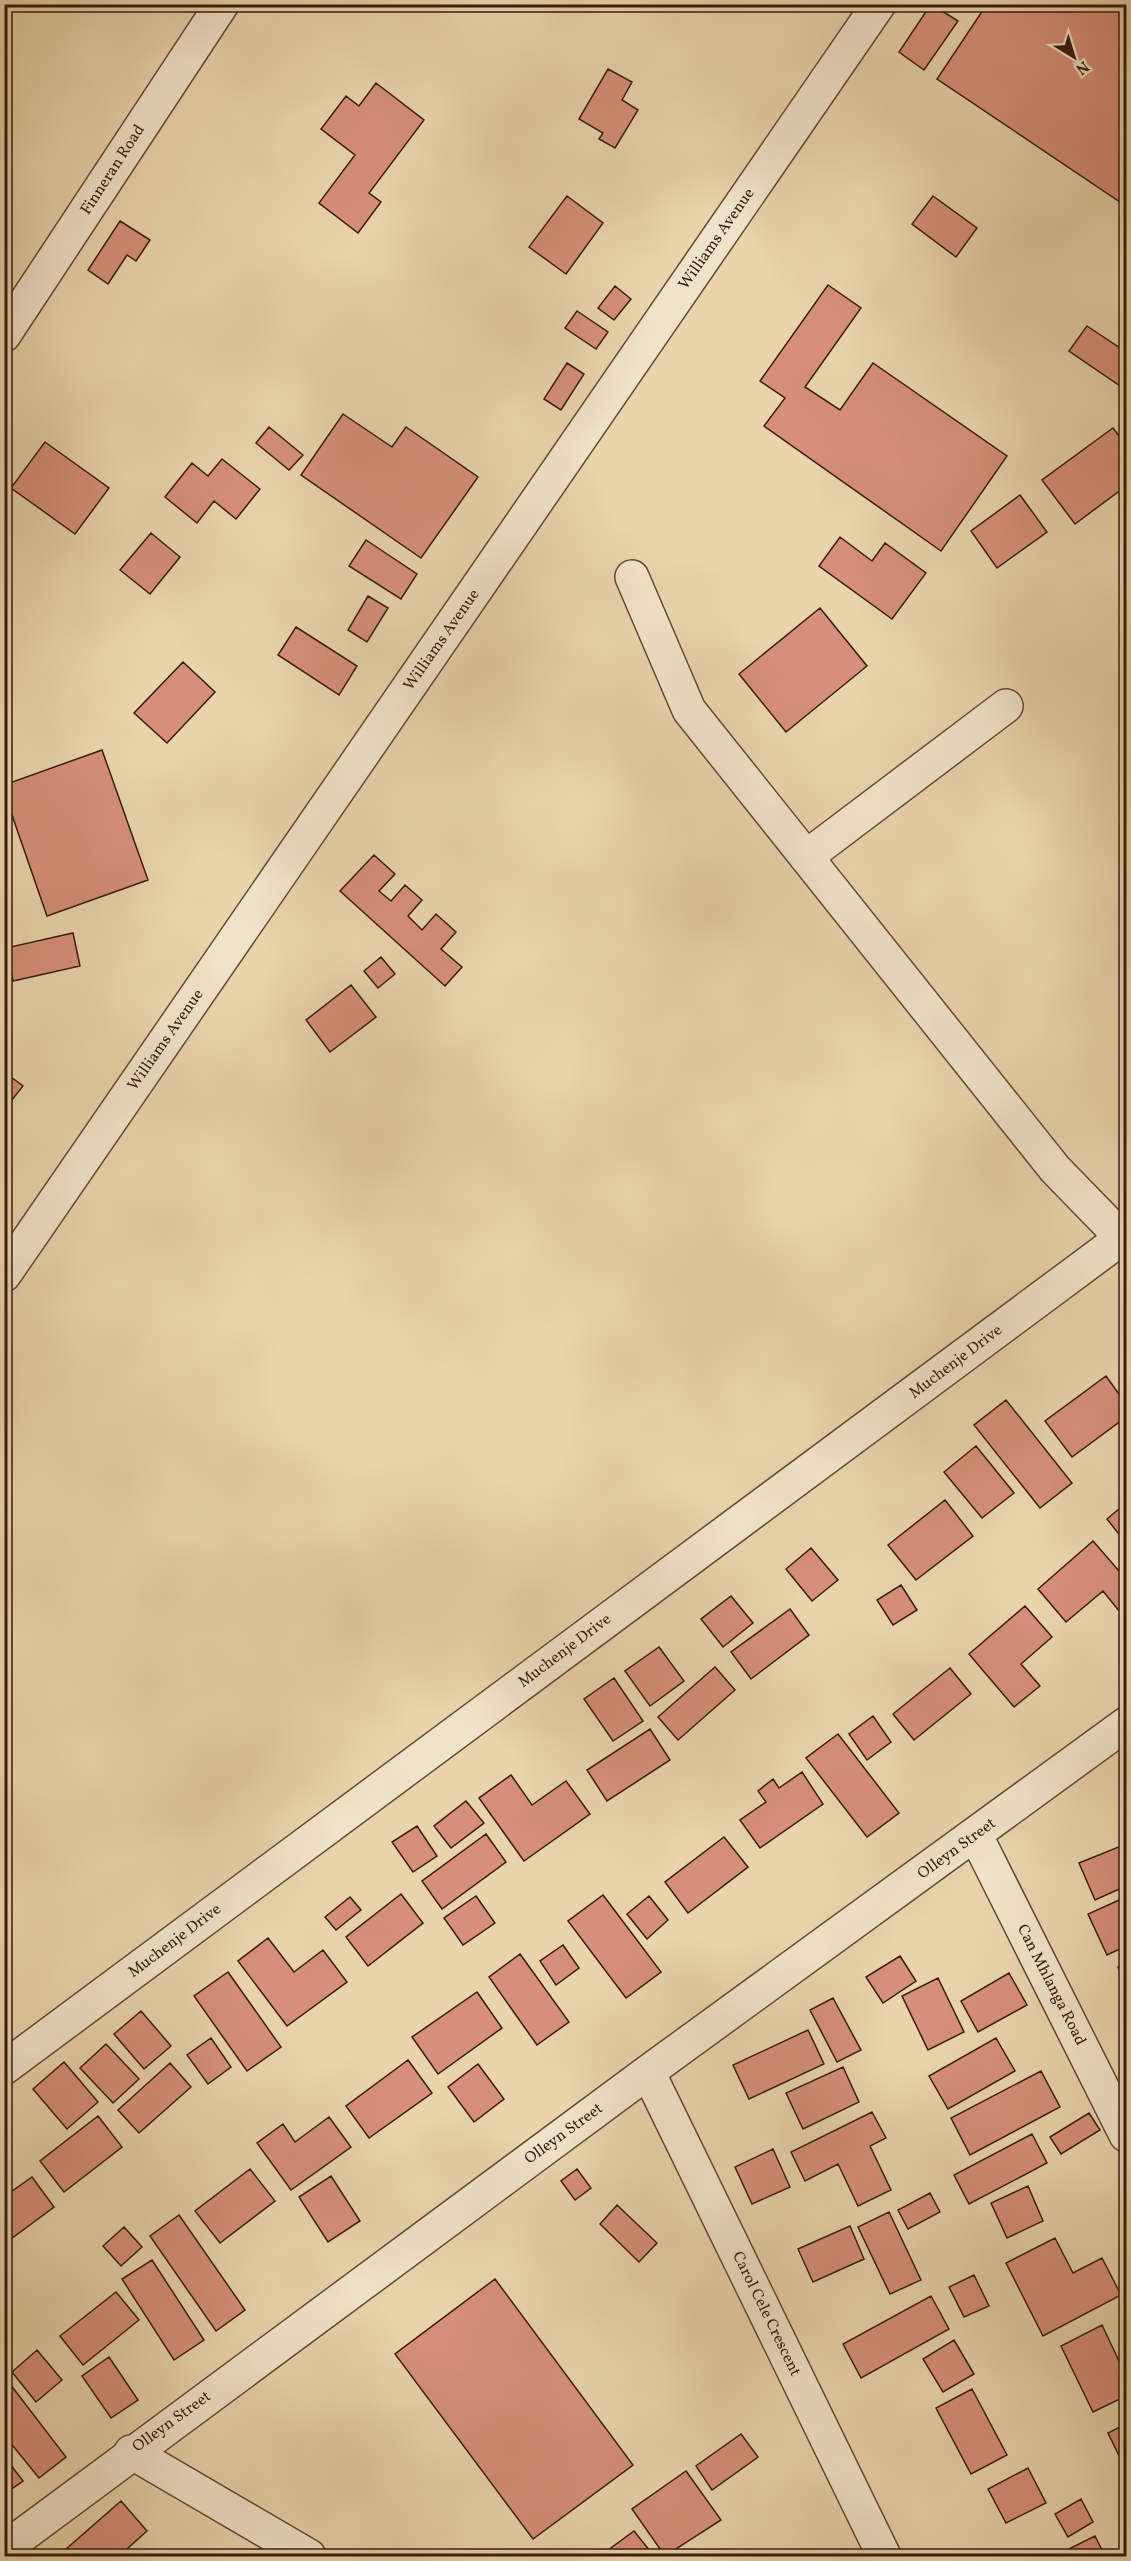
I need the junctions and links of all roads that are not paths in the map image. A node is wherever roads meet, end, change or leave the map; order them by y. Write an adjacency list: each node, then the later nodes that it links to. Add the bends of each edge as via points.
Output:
1 (222, 4): 3 (street, Finneran Road)
2 (879, 4): 8 (street, Williams Avenue)
3 (4, 335)
4 (632, 577): 6 (street, via 689,710)
5 (1006, 706): 6 (street)
6 (806, 857): 7 (street, via 1054,1168)
7 (1126, 1238): 11 (street, Muchenje Drive)
8 (4, 1275)
9 (1126, 1724): 10 (street, Olleyn Street)
10 (976, 1836): 12 (street, Olleyn Street); 13 (street, Can Mhlanga Road)
11 (4, 2068)
12 (648, 2072): 14 (street, Olleyn Street); 17 (street, Carol Cele Crescent)
13 (1126, 2135)
14 (131, 2452): 15 (street, Olleyn Street); 16 (street)
15 (4, 2549)
16 (309, 2556)
17 (884, 2556)

